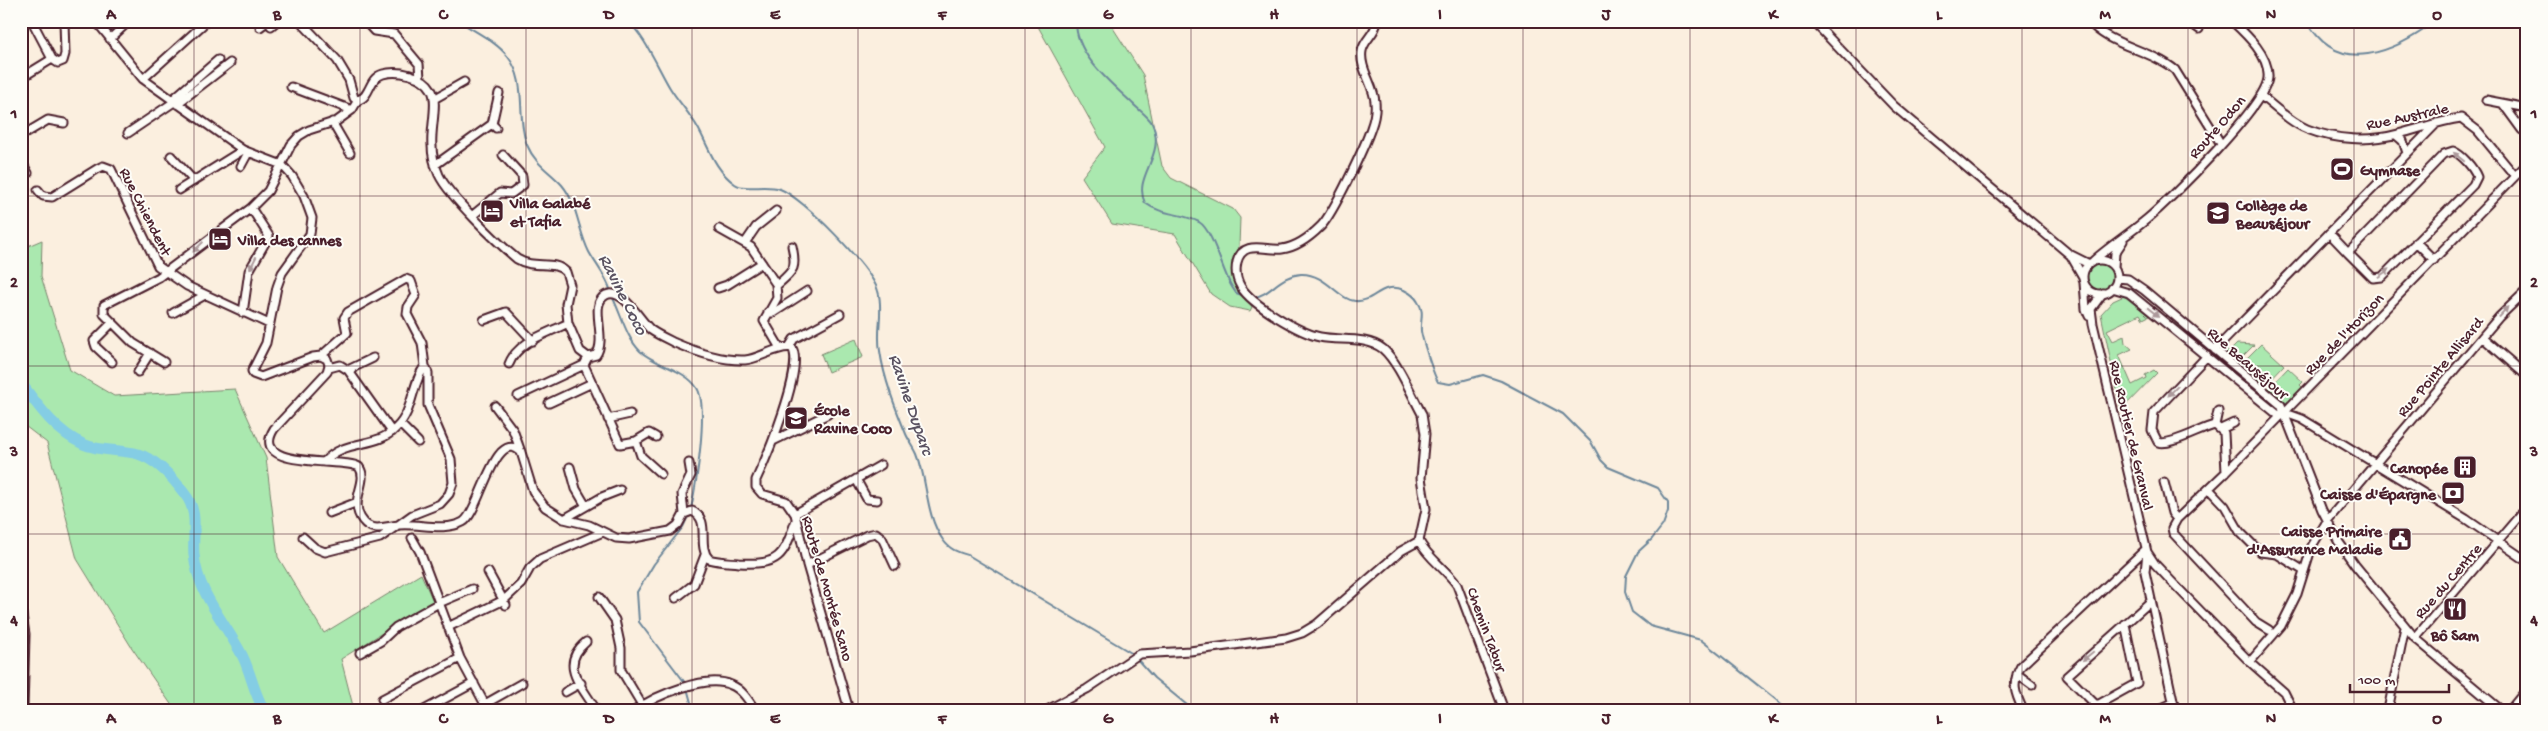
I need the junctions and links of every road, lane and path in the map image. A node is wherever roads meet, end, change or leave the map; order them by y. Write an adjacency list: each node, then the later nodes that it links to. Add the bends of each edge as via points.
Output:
1 (32, 21): 17 (street)
2 (64, 21): 17 (street, via 64,59 58,63)
3 (96, 21): 16 (street)
4 (129, 21): 16 (street)
5 (207, 21): 22 (street)
6 (300, 21): 28 (street, via 337,60 349,80 354,98)
7 (366, 21): 21 (street, via 374,31 394,34 419,64)
8 (1377, 21): 158 (street, via 1362,50 1375,101 1375,114 1366,140 1323,224 1284,249 1251,247 1241,252 1236,267 1242,289 1256,303 1309,334 1365,341 1383,350 1390,358 1425,424 1421,478 1426,509)
9 (1813, 21): 71 (street, via 1894,106)
10 (2188, 21): 15 (street)
11 (2232, 21): 26 (street, Route Odon, via 2265,63 2268,76)
12 (272, 23): 14 (street)
13 (2092, 23): 43 (street, via 2166,62 2175,70)
14 (260, 26)
15 (2198, 29)
16 (110, 39): 22 (street)
17 (52, 59): 20 (street)
18 (218, 60): 30 (street)
19 (230, 63): 30 (street)
20 (26, 75)
21 (420, 78): 27 (street, via 430,87); 28 (street, via 383,74 371,82 365,96)
22 (143, 79): 30 (street)
23 (464, 82): 27 (street)
24 (291, 87): 33 (street)
25 (499, 93): 52 (street, via 494,126)
26 (2261, 96): 41 (street, Rue Australe, via 2308,129 2341,138); 43 (street, Route Odon)
27 (434, 99): 52 (street, via 431,139)
28 (358, 100): 33 (street)
29 (2486, 100): 31 (street)
30 (174, 102): 40 (street); 44 (street)
31 (2502, 104): 32 (street); 39 (street)
32 (2527, 108)
33 (352, 110): 36 (street)
34 (58, 114): 35 (street)
35 (48, 120): 37 (street); 42 (street)
36 (332, 122): 45 (street); 51 (street, via 299,136 291,144)
37 (64, 123)
38 (2436, 123): 41 (street, Rue Australe); 46 (street); 55 (street, Rue Australe, via 2461,118 2470,123)
39 (2522, 130)
40 (128, 133)
41 (2396, 135): 46 (street)
42 (21, 136)
43 (2221, 144): 66 (street, Route Odon, via 2162,206)
44 (246, 152): 51 (street); 53 (street); 56 (street)
45 (350, 153)
46 (2407, 153): 65 (street)
47 (503, 155): 62 (street, via 522,176 523,184 512,194 496,195)
48 (171, 156): 56 (street)
49 (21, 162): 54 (street)
50 (2527, 164): 55 (street, Rue de l'Horizon)
51 (282, 165): 59 (street, via 265,195); 92 (street, via 304,196 312,226 306,241 282,272)
52 (436, 165): 62 (street, via 448,189)
53 (241, 166)
54 (28, 173)
55 (2515, 176): 72 (street, Rue de l'Horizon)
56 (194, 181): 58 (street)
57 (38, 190): 76 (street, Rue Chiendent, via 43,196 52,197 103,166 111,169 154,260)
58 (179, 190)
59 (251, 208): 76 (street, one-way to 76); 88 (street, one-way to 88, via 269,236 249,271)
60 (2527, 210): 63 (street)
61 (776, 211): 68 (street, via 756,227)
62 (473, 215): 93 (street, via 523,262 554,265 566,272 570,285 566,304)
63 (2527, 220)
64 (719, 229): 68 (street)
65 (2329, 233): 70 (street); 99 (street)
66 (2128, 235): 74 (street, Route Odon); 75 (street, Route Odon, via 2115,254)
67 (2416, 242): 70 (street, one-way to 67, via 2370,275 2378,278 2386,274); 70 (street, one-way to 70, via 2476,181 2474,170 2457,153 2448,152 2440,158); 72 (street)
68 (745, 243): 73 (street)
69 (792, 246): 79 (street, via 796,263 794,269)
70 (2348, 252)
71 (2069, 254): 74 (street); 78 (street)
72 (2434, 260): 121 (street, Rue de l'Horizon)
73 (762, 263): 79 (street); 80 (street)
74 (2091, 263): 75 (street, via 2102,260); 78 (street)
75 (2114, 267): 77 (street)
76 (166, 272): 85 (street, Rue Chiendent); 91 (street, via 104,305 104,314)
77 (2117, 278): 81 (street); 99 (street, Rue Beauséjour, via 2128,279 2144,290)
78 (2084, 280): 84 (street, via 2092,291); 94 (street, Rue Routier de Granval, via 2086,308)
79 (776, 286): 86 (street, via 777,298)
80 (718, 288)
81 (2112, 288): 84 (street); 102 (street, Rue Beauséjour, one-way to 102, via 2129,293)
82 (2527, 290): 95 (street, Rue Pointe Allisard, one-way to 82)
83 (807, 292): 86 (street, via 773,313)
84 (2103, 293): 94 (street, via 2091,309)
85 (205, 295): 87 (street); 88 (street, Rue Chiendent)
86 (768, 312): 98 (street, via 765,326)
87 (173, 313)
88 (243, 313): 92 (street, Rue Chiendent)
89 (840, 314): 97 (street, via 794,339)
90 (484, 320): 96 (street, via 506,312)
91 (112, 323): 100 (street); 105 (street, via 94,342 96,348)
92 (270, 324): 101 (street, via 264,351 252,371 257,377)
93 (568, 324): 96 (street); 103 (street, via 580,351)
94 (2093, 324): 159 (street, Rue Routier de Granval)
95 (2482, 336): 113 (street); 134 (street, Rue Pointe Allisard)
96 (533, 341): 107 (street, via 518,349)
97 (789, 347): 98 (street); 128 (street, Route de Montée Sano, via 794,351 795,361)
98 (780, 348): 103 (street, via 746,360 688,348 652,331 623,298 613,293 602,298 598,310 601,347 596,355)
99 (2215, 350): 121 (street, Rue Beauséjour, via 2278,402)
100 (150, 353): 106 (street); 112 (street)
101 (321, 356): 109 (street, via 347,333 345,315 409,279 416,290 406,314 422,343); 110 (street)
102 (2208, 356): 121 (street, Rue Beauséjour, via 2277,414); 125 (street, one-way to 125, via 2154,412 2152,430 2158,442 2165,444 2205,427)
103 (588, 357): 108 (street)
104 (373, 358): 111 (street)
105 (112, 362)
106 (164, 362)
107 (509, 364)
108 (584, 365): 114 (street); 115 (street)
109 (425, 366): 124 (street); 153 (street, via 428,406 449,451 453,483 444,501 412,515)
110 (329, 368): 111 (street, via 340,365); 132 (street, via 274,429 270,440 274,451 286,458)
111 (348, 370): 126 (street)
112 (138, 372)
113 (2527, 376)
114 (592, 383): 116 (street); 122 (street)
115 (518, 396)
116 (549, 403)
117 (495, 406): 131 (street, via 513,430)
118 (2218, 411): 125 (street)
119 (630, 414): 122 (street)
120 (828, 414): 128 (street)
121 (2283, 414): 134 (street, via 2300,418); 137 (street, Rue de l'Horizon); 152 (street)
122 (608, 419): 129 (street, via 620,444)
123 (2234, 423): 125 (street)
124 (400, 424): 126 (street); 130 (street)
125 (2218, 427): 137 (street, via 2224,438)
126 (392, 432): 132 (street, via 363,444 340,448)
127 (656, 437): 129 (street, via 649,433)
128 (775, 440): 149 (street, Route de Montée Sano, via 756,480 756,487 762,494 786,501)
129 (636, 441): 138 (street, via 641,456)
130 (418, 442)
131 (521, 452): 150 (street, via 533,491 545,507); 153 (street, via 511,447 498,454 473,511 464,521 451,526)
132 (324, 462): 144 (street, via 355,464 361,469)
133 (689, 463): 148 (street, via 692,475 682,494)
134 (2376, 463): 152 (street, Rue Pointe Allisard); 157 (street)
135 (881, 465): 139 (street)
136 (570, 467): 145 (street, via 576,489)
137 (2226, 472): 141 (street, Rue de l'Horizon)
138 (661, 474)
139 (856, 479): 143 (street, via 867,499); 149 (street)
140 (2164, 482): 151 (street, via 2172,513)
141 (2209, 489): 151 (street, Rue de l'Horizon); 164 (street, via 2225,506 2240,532 2260,552 2277,554)
142 (620, 490): 145 (street)
143 (877, 500)
144 (355, 503): 147 (street); 153 (street, via 362,521 368,526)
145 (586, 506): 150 (street)
146 (2527, 507): 157 (street, Rue du Centre)
147 (329, 513)
148 (684, 514): 154 (street, via 676,527 666,532 629,540); 160 (street, via 697,513 703,524)
149 (796, 517): 160 (street, via 783,551 772,561 761,564 719,562); 162 (street, Route de Montée Sano)
150 (564, 519): 154 (street)
151 (2177, 519): 176 (street, via 2172,533 2256,622)
152 (2327, 521): 164 (street, Rue Pointe Allisard, via 2312,546); 174 (street, via 2355,564)
153 (401, 525): 155 (street, via 380,538 329,552 317,550)
154 (604, 532): 171 (street, via 537,561)
155 (303, 537)
156 (412, 538): 170 (street)
157 (2499, 540): 161 (street); 177 (street, Rue du Centre)
158 (1419, 541): 200 (street, via 1401,550 1317,624 1302,633 1238,646 1139,654 1087,689); 201 (street, Chemin Tabur, via 1457,585)
159 (2147, 551): 169 (street, Rue Routier de Granval, via 2145,572); 181 (street, Rue Routier de Granval, via 2154,564); 182 (street, via 2021,666)
160 (705, 555): 168 (street, via 694,584)
161 (2527, 561)
162 (807, 565): 163 (street, via 876,533 882,538); 199 (street, Route de Montée Sano)
163 (895, 566)
164 (2304, 571): 181 (street, Rue Pointe Allisard, via 2297,594 2277,632)
165 (488, 572): 171 (street)
166 (472, 589): 170 (street)
167 (599, 597): 193 (street, via 615,620 622,648 621,670)
168 (676, 598)
169 (2151, 601): 173 (street); 191 (street, Rue Routier de Granval)
170 (439, 603): 175 (street); 179 (street, via 396,627 381,641)
171 (505, 603): 175 (street)
172 (21, 608): 195 (street, via 25,634)
173 (2125, 624): 190 (street, via 2137,683); 190 (street, one-way to 190, via 2067,676)
174 (2405, 626): 177 (street); 205 (street)
175 (448, 627): 180 (street)
176 (2269, 630)
177 (2416, 638): 206 (street)
178 (586, 642): 185 (street, via 577,649 572,660 572,668)
179 (360, 653)
180 (460, 658): 183 (street); 189 (street)
181 (2250, 662): 194 (street, Rue Routier de Granval, via 2284,692)
182 (2017, 674): 186 (street); 202 (street, via 2014,691)
183 (474, 683): 192 (street); 196 (street)
184 (522, 683): 192 (street)
185 (581, 683): 188 (street); 197 (street)
186 (2032, 685)
187 (2527, 689): 207 (street)
188 (565, 692)
189 (382, 699)
190 (2095, 704): 203 (street)
191 (2174, 706): 204 (street)
192 (486, 707)
193 (639, 708): 198 (street, via 661,696 712,682 733,685)
194 (2292, 709)
195 (23, 710)
196 (424, 710)
197 (596, 710)
198 (755, 710)
199 (849, 710)
200 (1047, 710)
201 (1504, 710)
202 (2023, 710)
203 (2088, 710)
204 (2157, 710)
205 (2388, 710)
206 (2501, 710)
207 (2510, 710)

